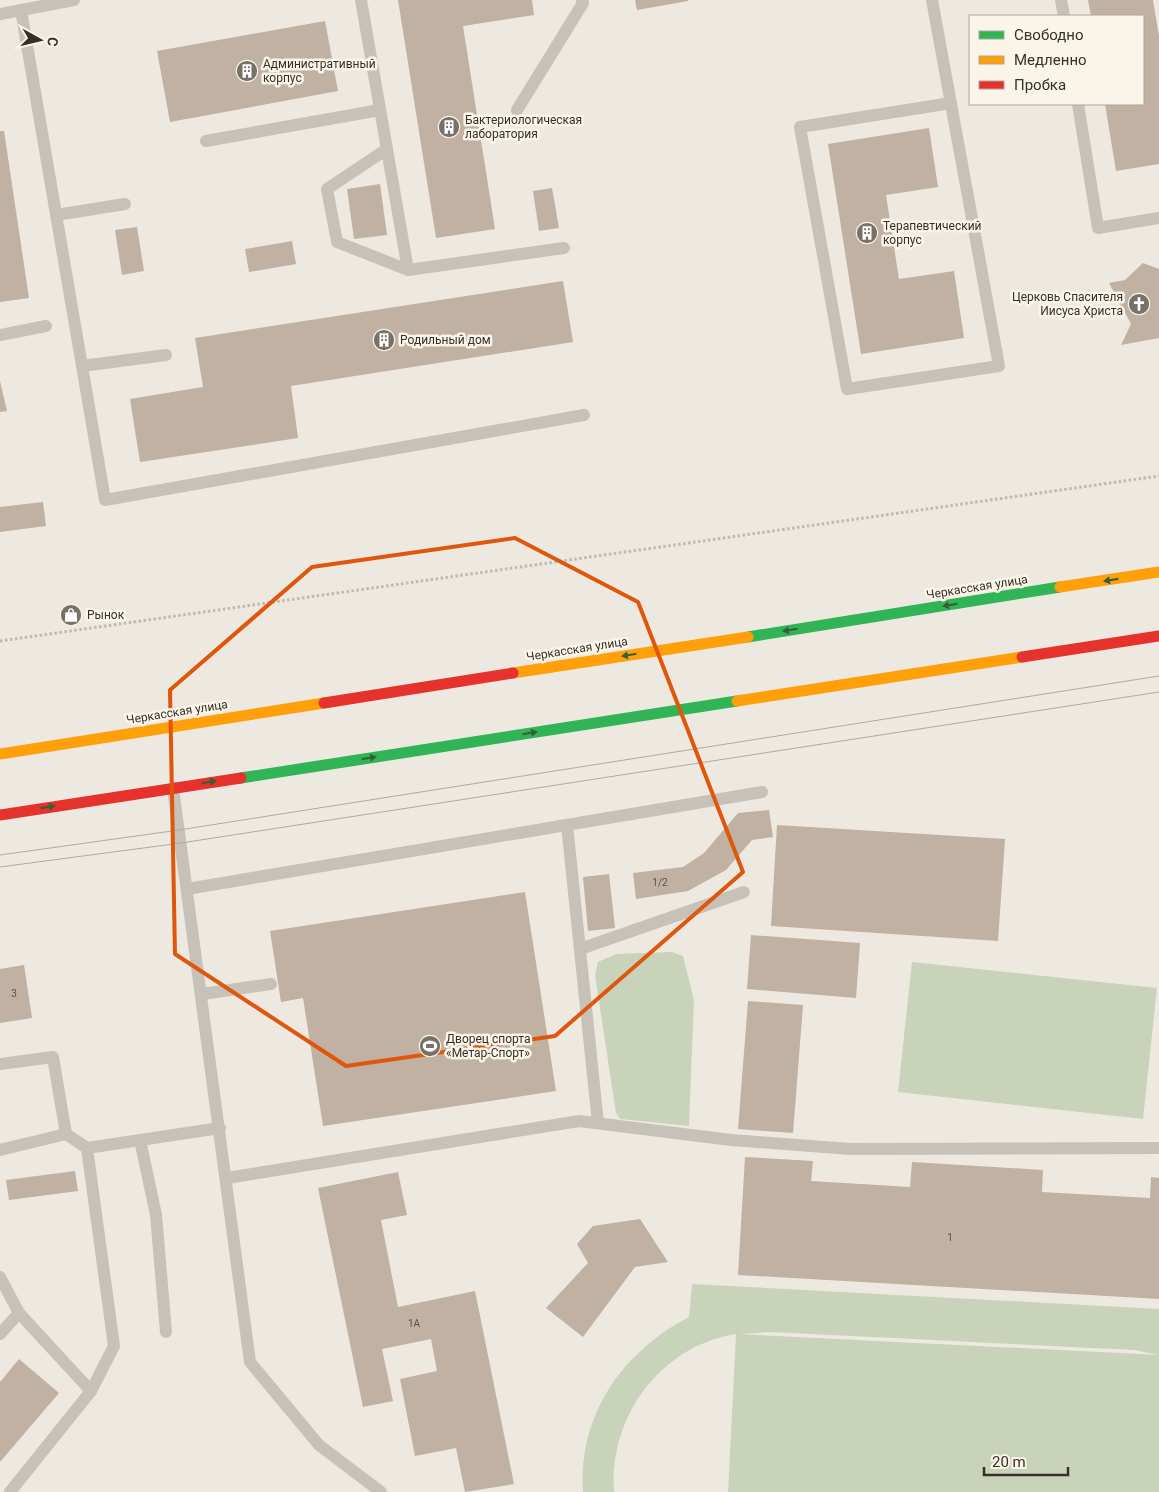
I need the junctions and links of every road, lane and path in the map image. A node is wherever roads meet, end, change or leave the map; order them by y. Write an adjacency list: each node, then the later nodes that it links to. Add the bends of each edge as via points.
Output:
1 (74, 0): 6 (lane)
2 (361, 0): 11 (lane)
3 (582, 0): 12 (lane)
4 (932, 0): 9 (lane)
5 (1061, 0): 8 (lane)
6 (21, 10): 7 (lane); 16 (lane)
7 (0, 14)
8 (1064, 15)
9 (951, 103): 9 (lane, via 999,366 847,389 800,127)
10 (1078, 105): 17 (lane, via 1098,228)
11 (380, 110): 13 (lane); 14 (lane)
12 (518, 110)
13 (206, 141)
14 (387, 149): 19 (lane); 19 (lane, via 327,189 337,242)
15 (125, 204): 16 (lane)
16 (56, 215): 23 (lane)
17 (1159, 218)
18 (564, 248): 19 (lane)
19 (408, 270)
20 (46, 326): 21 (lane)
21 (0, 335)
22 (166, 354): 23 (lane)
23 (82, 366): 24 (lane, via 105,500)
24 (584, 415)
25 (1159, 476): 28 (path)
26 (1159, 572): 29 (main road, Черкасская улица, one-way to 29)
27 (1159, 636): 30 (main road, one-way to 27)
28 (0, 640)
29 (0, 754)
30 (173, 788): 32 (main road, one-way to 30); 34 (lane)
31 (762, 792): 33 (lane)
32 (0, 815)
33 (567, 825): 34 (lane); 36 (lane)
34 (187, 889): 38 (lane)
35 (744, 892): 36 (lane)
36 (580, 950): 40 (lane)
37 (271, 984): 38 (lane)
38 (202, 994): 41 (lane)
39 (0, 1064): 42 (lane, via 52,1057)
40 (598, 1123): 45 (lane, via 731,1140 850,1149); 47 (lane, via 579,1121)
41 (220, 1128): 43 (lane); 47 (lane)
42 (66, 1134): 44 (lane); 46 (lane)
43 (140, 1140): 44 (lane); 50 (lane, via 156,1215)
44 (87, 1148): 52 (lane, via 114,1346)
45 (1159, 1148)
46 (0, 1150)
47 (227, 1178): 54 (lane, via 250,1362 318,1445)
48 (0, 1277): 49 (lane)
49 (19, 1313): 51 (lane); 52 (lane)
50 (166, 1332)
51 (0, 1334)
52 (91, 1391): 53 (lane)
53 (10, 1492)
54 (381, 1492)

